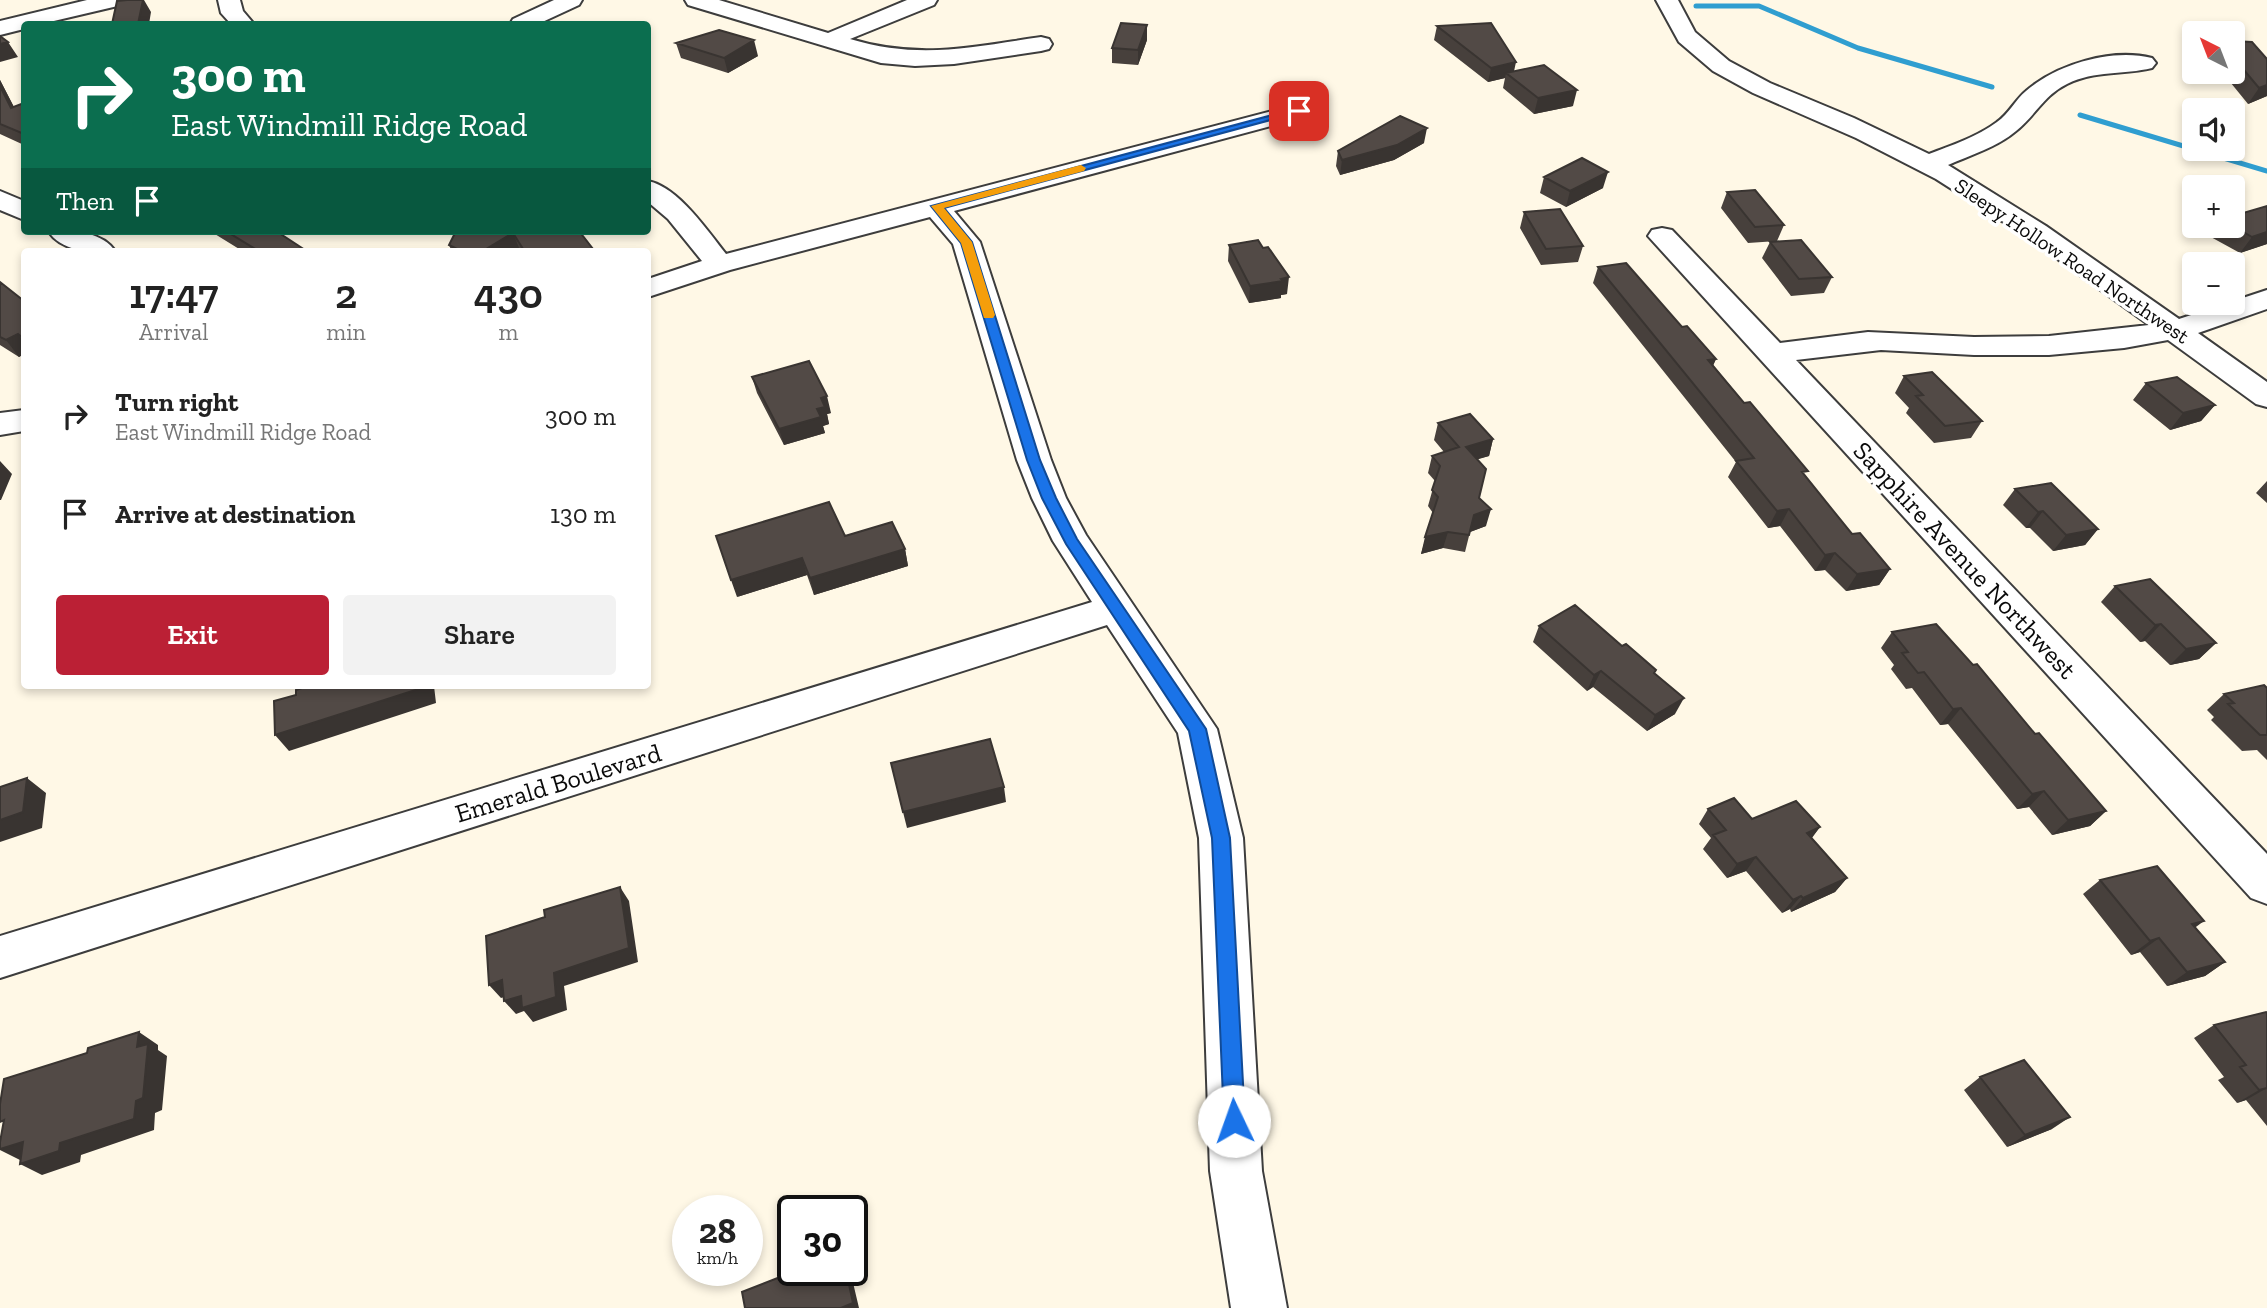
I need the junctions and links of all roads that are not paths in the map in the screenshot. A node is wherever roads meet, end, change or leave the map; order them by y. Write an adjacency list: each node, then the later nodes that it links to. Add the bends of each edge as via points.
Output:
1 (114, 0): 7 (street)
2 (229, 0): 8 (street)
3 (571, 0): 9 (street)
4 (696, 0): 12 (street)
5 (926, 0): 12 (street)
6 (1667, 0): 16 (street, Sleepy Hollow Road Northwest, via 1686,36 1737,75)
7 (28, 21)
8 (240, 21)
9 (527, 21)
10 (21, 23): 11 (street)
11 (0, 28)
12 (827, 41): 13 (street, via 881,56 915,59)
13 (1041, 44)
14 (2144, 63): 16 (street, via 2091,67 2051,83 1990,138)
15 (1299, 111): 19 (street)
16 (1927, 164): 27 (street, Sleepy Hollow Road Northwest, via 2002,208)
17 (651, 192): 24 (street, via 678,213)
18 (0, 199): 20 (street)
19 (936, 206): 24 (street); 32 (street, via 966,242 1049,498 1071,541)
20 (21, 210)
21 (70, 235): 23 (street)
22 (1662, 236): 28 (street, Sapphire Avenue Northwest)
23 (94, 248)
24 (720, 264): 25 (street)
25 (651, 287)
26 (2267, 299): 27 (street, via 2225,318)
27 (2174, 331): 28 (street, via 2078,345 1866,341); 29 (street, Sleepy Hollow Road Northwest)
28 (1772, 354): 33 (street, Sapphire Avenue Northwest)
29 (2267, 397)
30 (21, 421): 31 (street)
31 (0, 424)
32 (1117, 608): 34 (street, Emerald Boulevard); 35 (street, via 1197,729 1221,838 1236,1171)
33 (2267, 884)
34 (0, 957)
35 (1259, 1308)

